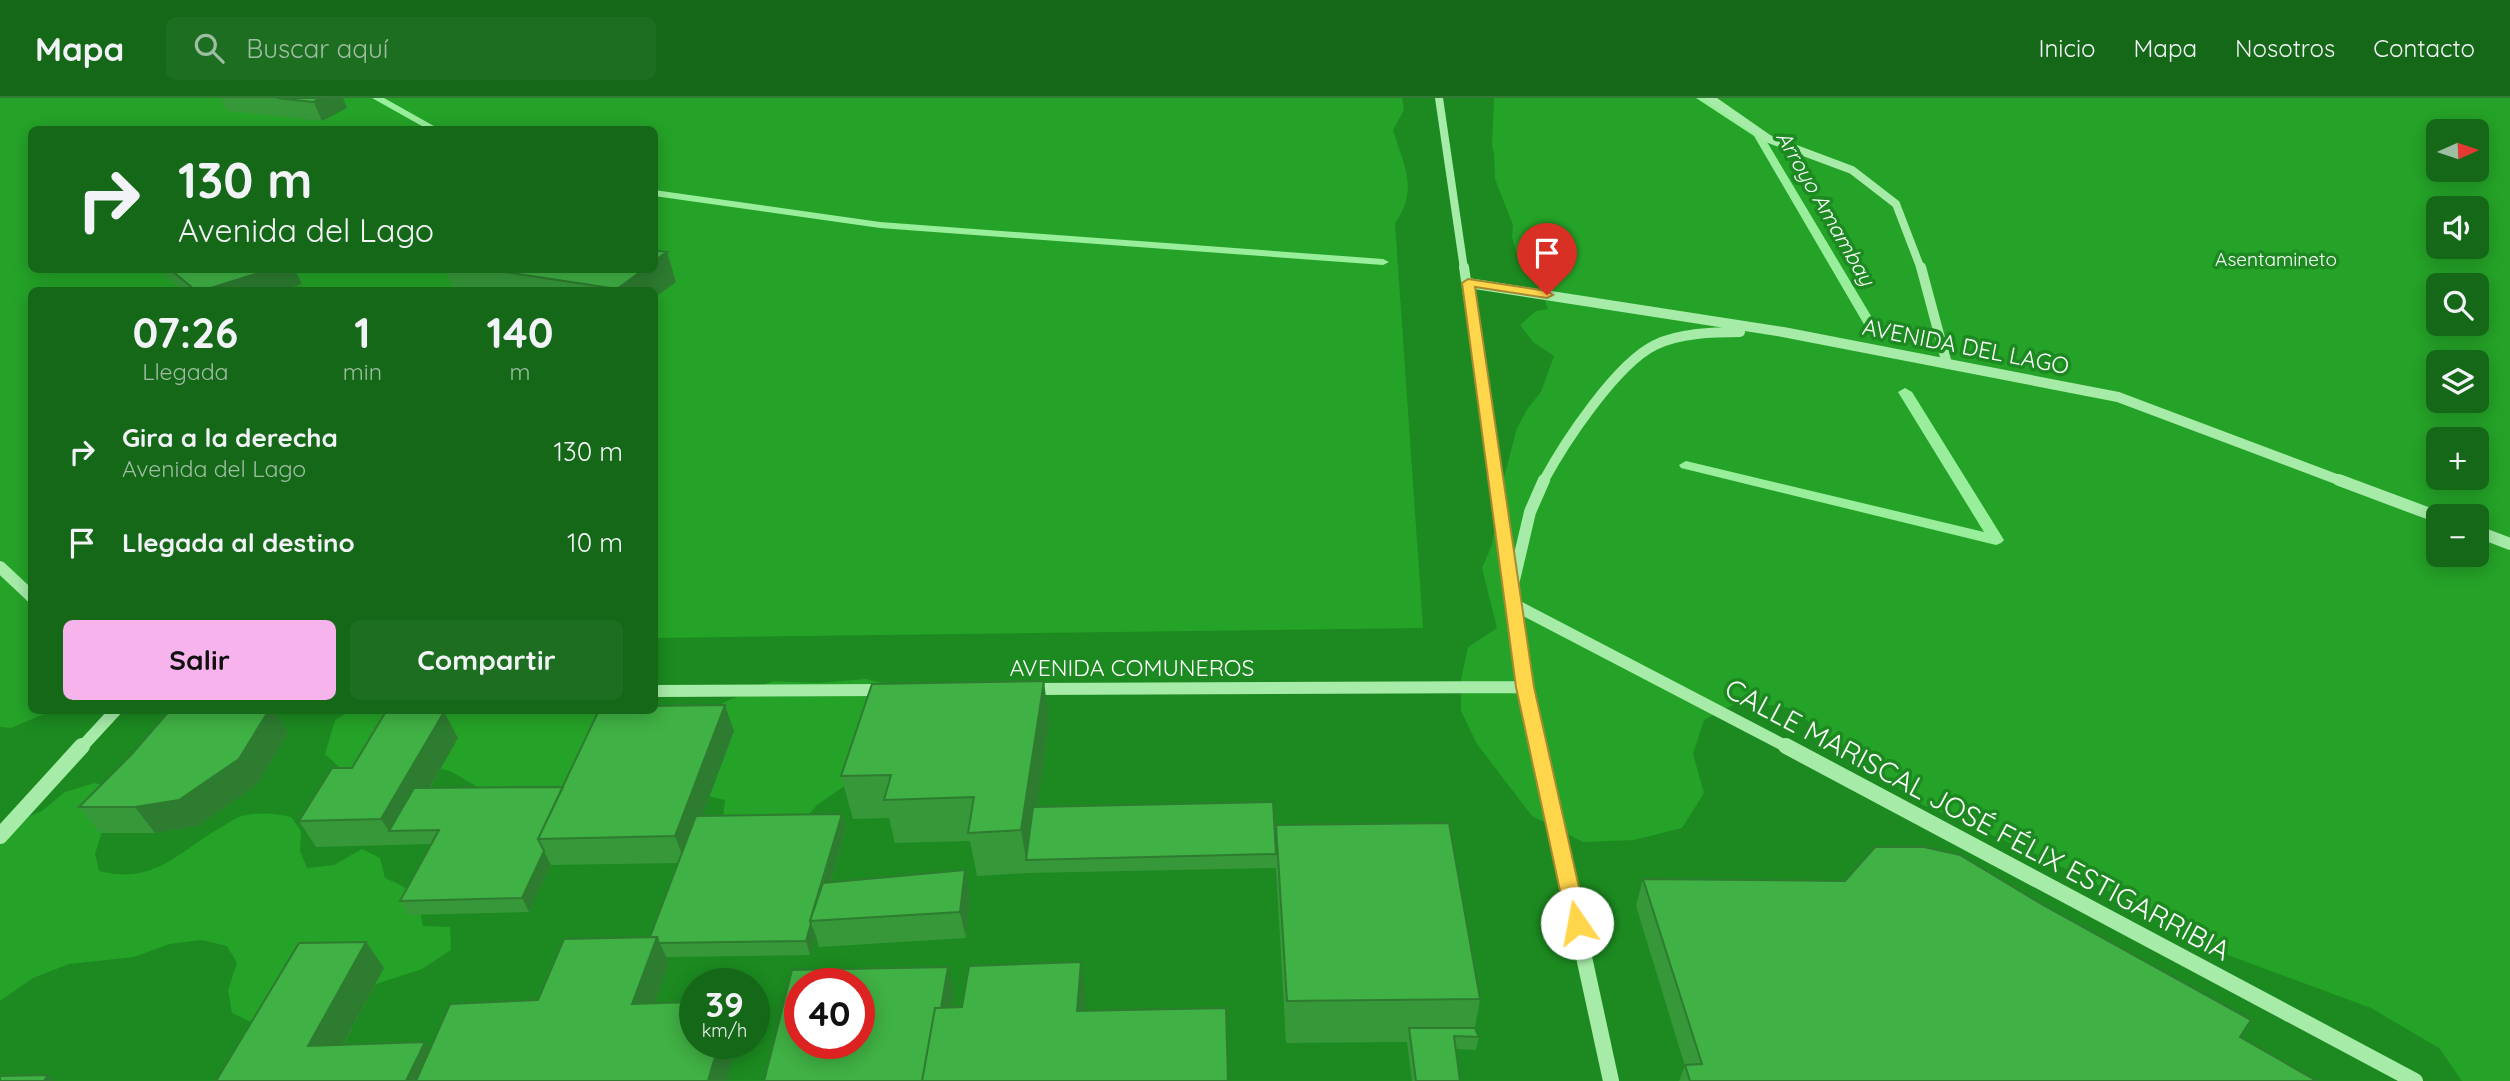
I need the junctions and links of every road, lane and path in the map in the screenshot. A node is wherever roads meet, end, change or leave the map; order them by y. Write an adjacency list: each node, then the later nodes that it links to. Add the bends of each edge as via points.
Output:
1 (1439, 98): 3 (street)
2 (1710, 98): 5 (street, via 1769,139 1852,170 1896,204 1918,257)
3 (1468, 283): 4 (street, AVENIDA DEL LAGO); 10 (street)
4 (1783, 332): 5 (street, AVENIDA DEL LAGO); 10 (street, via 1724,331 1655,345 1616,380 1575,431 1538,492)
5 (1947, 364): 6 (street, AVENIDA DEL LAGO, via 2118,397)
6 (2426, 512)
7 (2489, 536): 8 (street)
8 (2510, 544)
9 (0, 567): 11 (street)
10 (1512, 584): 12 (street)
11 (28, 593)
12 (1515, 605): 13 (street); 20 (street, CALLE MARISCAL JOSÉ FÉLIX ESTIGARRIBIA)
13 (1525, 687): 14 (street, AVENIDA COMUNEROS); 19 (street)
14 (1014, 689)
15 (903, 690): 16 (street)
16 (658, 691)
17 (112, 714): 18 (street)
18 (0, 836)
19 (1611, 1081)
20 (2415, 1081)

